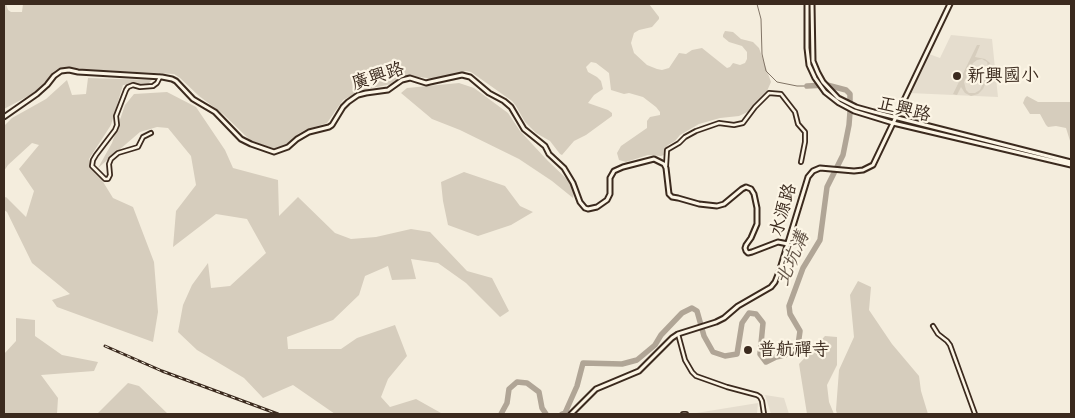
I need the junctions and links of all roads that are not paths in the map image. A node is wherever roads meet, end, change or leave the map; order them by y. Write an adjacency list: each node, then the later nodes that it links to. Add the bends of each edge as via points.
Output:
1 (807, 4): 5 (street, 正興路, via 809,65 825,92)
2 (812, 4): 5 (street, 正興路, via 813,60 825,84)
3 (950, 4): 7 (street)
4 (160, 77): 6 (street, 廣興路, via 61,71 37,94); 9 (street, via 153,86 128,87 116,116 115,130 96,155 92,166 108,180 111,159 118,153 138,147 143,137); 13 (street, 廣興路, via 180,84 193,98 216,112 241,139 274,152 288,148 309,132 332,125 343,107 358,95 388,90 410,78 430,82 462,74 470,76 488,93 511,107 524,129 564,168 585,208 597,207 607,200 610,178 617,168 654,159)
5 (847, 105): 7 (street, 正興路); 8 (street, 正興路, via 854,111)
6 (4, 117)
7 (895, 117): 8 (street); 11 (street, 正興路)
8 (893, 122): 12 (street, 正興路); 14 (street, 水源路, via 873,165 854,171 813,171 808,177)
9 (151, 133)
10 (801, 162): 13 (street, via 805,132 798,124 796,112 778,94 769,94 743,123 719,123 696,131 667,150)
11 (1071, 162)
12 (1071, 166)
13 (666, 168): 14 (street, via 670,194 689,202 721,206 742,189 751,189 757,208 757,224 745,248 748,253 778,242)
14 (788, 244): 16 (street, 水源路, via 771,287 724,318)
15 (934, 326): 19 (street, via 950,345)
16 (678, 334): 17 (street, via 639,372 596,389); 18 (street, via 685,360 696,376 757,395 762,400)
17 (571, 414)
18 (764, 414)
19 (975, 414)

